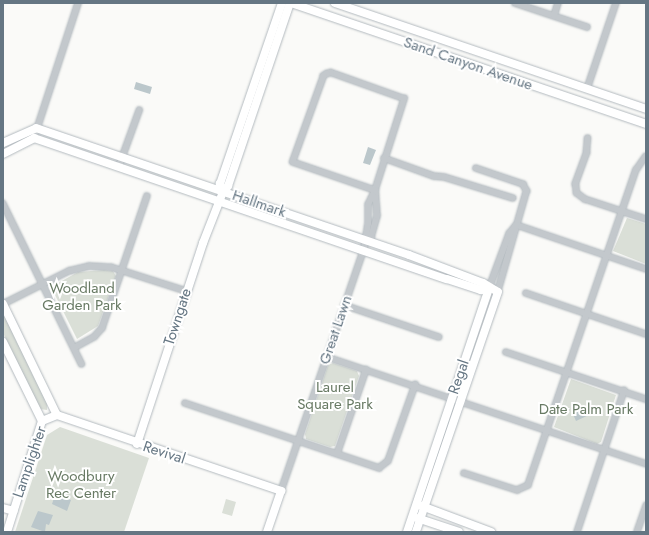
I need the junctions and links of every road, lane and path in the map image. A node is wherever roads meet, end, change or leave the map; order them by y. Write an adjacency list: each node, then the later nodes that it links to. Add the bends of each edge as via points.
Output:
1 (78, 3): 14 (street)
2 (282, 3): 25 (street, Towngate, via 221,182)
3 (290, 3): 13 (street, Sand Canyon Avenue); 25 (street, Towngate, via 228,186)
4 (335, 3): 10 (street, Sand Canyon Avenue)
5 (516, 3): 8 (street)
6 (558, 3): 8 (street)
7 (616, 3): 10 (street)
8 (554, 16): 9 (street)
9 (587, 27)
10 (587, 89): 11 (street, Sand Canyon Avenue)
11 (646, 109)
12 (139, 110): 19 (street)
13 (646, 124)
14 (36, 128): 16 (street); 17 (street); 19 (street, Hallmark)
15 (588, 138): 30 (street, via 587,153 576,184 577,193 584,199)
16 (38, 140): 18 (street); 22 (street, Hallmark)
17 (3, 143)
18 (3, 154)
19 (123, 156): 22 (street); 25 (street, Hallmark)
20 (645, 157): 30 (street, via 636,170)
21 (384, 158): 24 (street); 24 (street, via 404,99 331,73 324,76 293,162); 27 (street, via 434,176 450,178)
22 (119, 166): 28 (street, Hallmark)
23 (476, 168): 32 (street, Regal, via 526,187)
24 (376, 190): 33 (street, via 368,205); 33 (street, via 377,216 371,237)
25 (223, 192): 28 (street, Towngate); 33 (street, Hallmark)
26 (147, 196): 36 (street)
27 (514, 198)
28 (218, 202): 33 (street, Hallmark); 39 (street, Towngate)
29 (3, 203): 37 (street)
30 (622, 211): 31 (street); 34 (street)
31 (646, 219)
32 (517, 225): 34 (street); 38 (street, Regal, via 509,234); 40 (street, Regal)
33 (364, 246): 38 (street, Hallmark, via 483,283); 43 (street, Great Lawn)
34 (607, 255): 35 (street); 44 (street)
35 (646, 269)
36 (122, 270): 37 (street, via 104,266 82,267); 39 (street); 48 (street, via 102,328 94,337)
37 (43, 284): 42 (street); 48 (street)
38 (489, 288): 40 (street, Hallmark); 56 (street, Regal)
39 (186, 292): 63 (street, Towngate)
40 (498, 292): 58 (street, Regal)
41 (526, 293): 44 (street)
42 (3, 304): 60 (street)
43 (344, 305): 46 (street); 50 (street, Great Lawn)
44 (588, 314): 45 (street); 53 (street)
45 (646, 334)
46 (439, 337)
47 (3, 342): 60 (street)
48 (74, 348): 51 (street)
49 (506, 352): 53 (street)
50 (327, 357): 52 (street); 62 (street, Great Lawn)
51 (82, 364)
52 (366, 370): 54 (street); 65 (street)
53 (567, 372): 55 (street); 61 (street)
54 (415, 386): 56 (street); 65 (street, via 388,461 383,467 376,468)
55 (624, 391): 57 (street); 64 (street)
56 (451, 398): 58 (street); 69 (street, Regal)
57 (646, 399)
58 (460, 402): 61 (street); 69 (street, Regal)
59 (186, 403): 62 (street)
60 (49, 418): 63 (street, Revival); 72 (street, Lamplighter)
61 (547, 431): 64 (street); 67 (street, via 528,485 524,489 517,490)
62 (298, 440): 65 (street); 68 (street, Great Lawn)
63 (137, 444): 68 (street, Revival)
64 (603, 450): 66 (street); 80 (street)
65 (337, 454)
66 (646, 464)
67 (464, 473)
68 (281, 491): 75 (street, Great Lawn)
69 (420, 506): 73 (street, Regal); 79 (street)
70 (646, 506): 81 (street)
71 (3, 508): 72 (street)
72 (14, 511): 74 (street, Lamplighter)
73 (417, 518): 76 (street, Regal); 77 (street, Regal); 78 (street)
74 (6, 532)
75 (267, 532)
76 (407, 532)
77 (416, 532)
78 (459, 532)
79 (492, 532)
80 (577, 532)
81 (637, 532)

